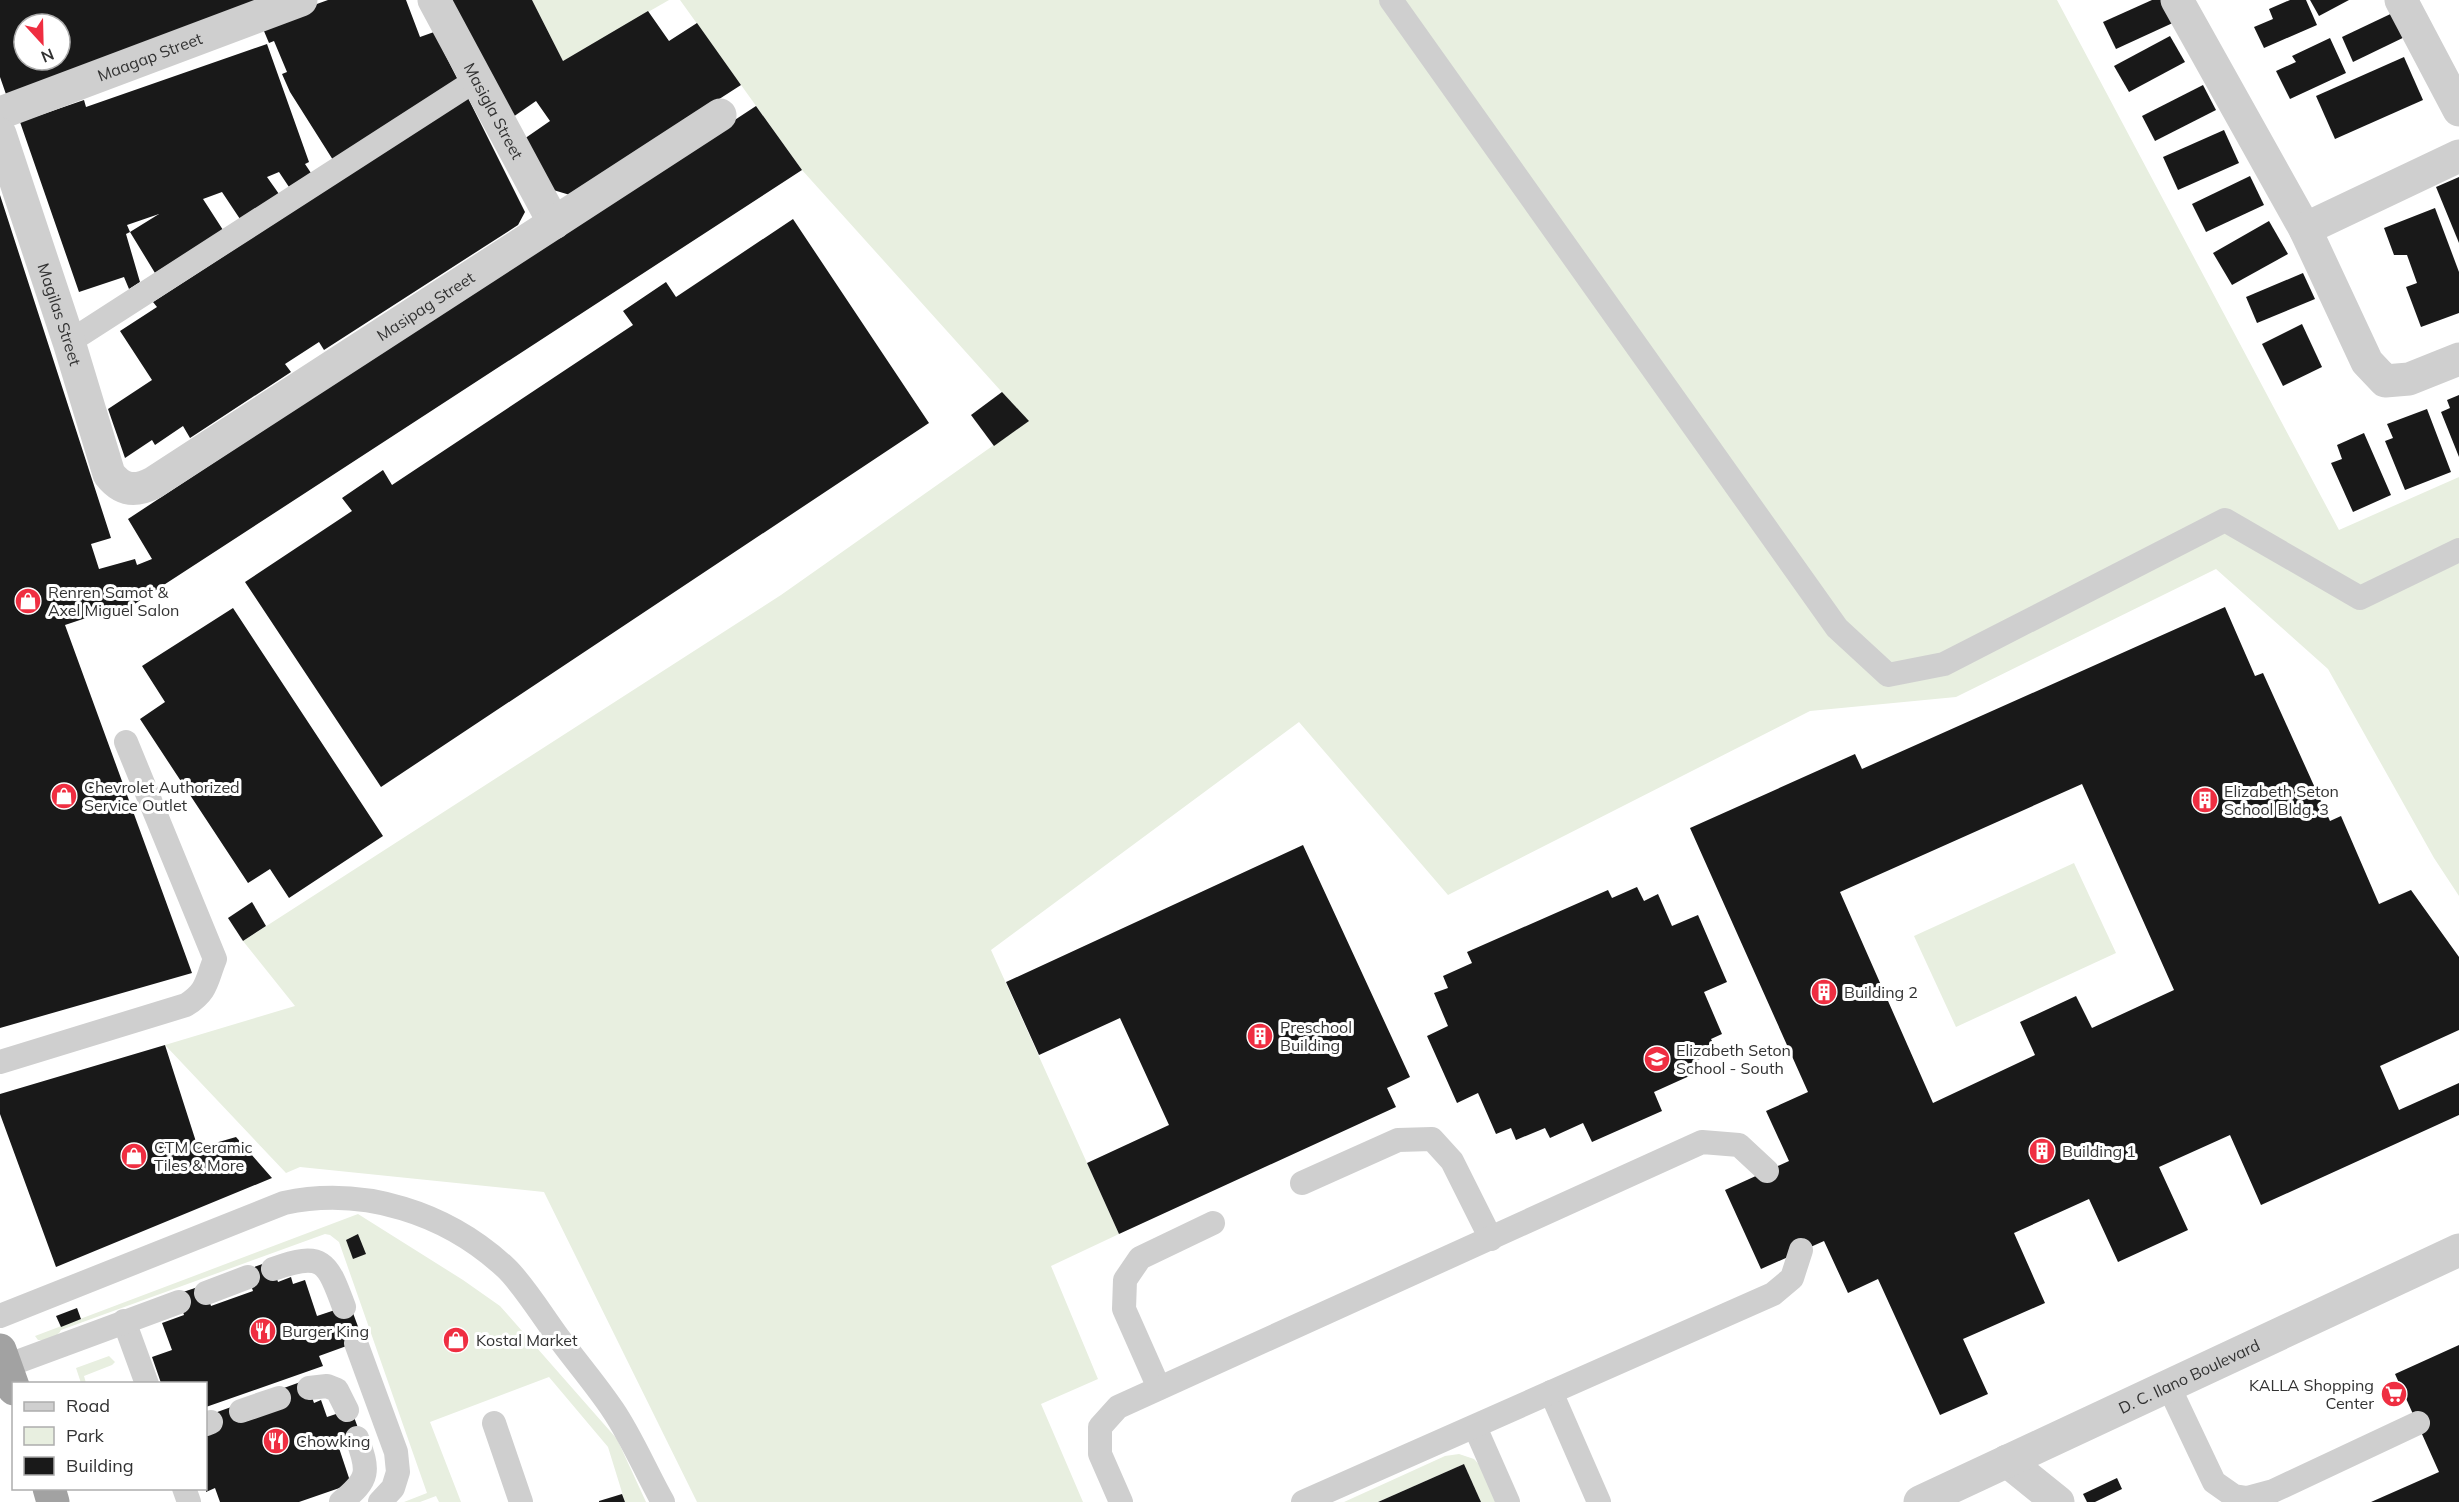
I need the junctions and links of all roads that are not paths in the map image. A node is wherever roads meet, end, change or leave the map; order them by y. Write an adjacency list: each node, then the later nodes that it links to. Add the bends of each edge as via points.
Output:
1 (301, 0): 8 (street, Maagap Street)
2 (434, 0): 6 (street, Masigla Street)
3 (1391, 0): 17 (lane, via 1837,628 1888,675 1944,664 2225,520 2360,598)
4 (2177, 0): 13 (street)
5 (2401, 0): 7 (street)
6 (476, 80): 12 (street, Masigla Street); 14 (lane)
7 (2459, 110)
8 (0, 113)
9 (720, 115): 12 (street, Masipag Street)
10 (0, 134): 14 (street, Magilas Street)
11 (2459, 156): 13 (street)
12 (554, 223): 16 (street, Masipag Street, via 153,483 141,489)
13 (2305, 229): 15 (street, via 2367,362 2385,381 2409,379)
14 (69, 342): 16 (street, Magilas Street, via 110,474 116,484)
15 (2459, 359)
16 (128, 489)
17 (2459, 550)
18 (126, 741): 19 (lane, via 214,959 207,984 200,996 186,1005)
19 (0, 1062)
20 (1767, 1171): 23 (lane, via 1739,1145 1702,1142)
21 (1302, 1182): 23 (lane, via 1398,1140 1432,1139 1452,1161)
22 (1213, 1223): 38 (lane, via 1140,1257 1125,1280 1124,1309)
23 (1491, 1239): 38 (lane)
24 (1801, 1250): 39 (lane, via 1792,1278 1773,1294)
25 (2459, 1250): 36 (street, D. C. Ilano Boulevard)
26 (273, 1269): 30 (lane, via 304,1259 317,1260 333,1278)
27 (248, 1278): 28 (lane)
28 (206, 1293)
29 (179, 1302): 32 (lane)
30 (344, 1307)
31 (0, 1316): 51 (lane, via 284,1203 337,1196 375,1201 424,1216 465,1235 508,1270 613,1411)
32 (124, 1321): 34 (lane); 35 (lane)
33 (356, 1342): 49 (lane, via 396,1452 398,1472 393,1488)
34 (6, 1368)
35 (147, 1382)
36 (2169, 1387): 44 (lane, via 2214,1482 2234,1496 2247,1498 2273,1491); 47 (street, D. C. Ilano Boulevard)
37 (309, 1388): 41 (lane, via 327,1386 337,1390)
38 (1159, 1388): 52 (lane, via 1118,1407 1100,1427 1100,1454)
39 (1551, 1392): 45 (lane); 55 (lane)
40 (279, 1398): 42 (lane)
41 (347, 1410)
42 (241, 1411)
43 (494, 1423): 50 (lane)
44 (2418, 1424)
45 (1475, 1427): 53 (lane); 54 (lane)
46 (357, 1438): 48 (lane, via 366,1471 356,1490)
47 (2007, 1461): 56 (street, D. C. Ilano Boulevard); 57 (street)
48 (341, 1502)
49 (380, 1502)
50 (521, 1502)
51 (663, 1502)
52 (1121, 1502)
53 (1304, 1502)
54 (1508, 1502)
55 (1599, 1502)
56 (1920, 1502)
57 (2058, 1502)

